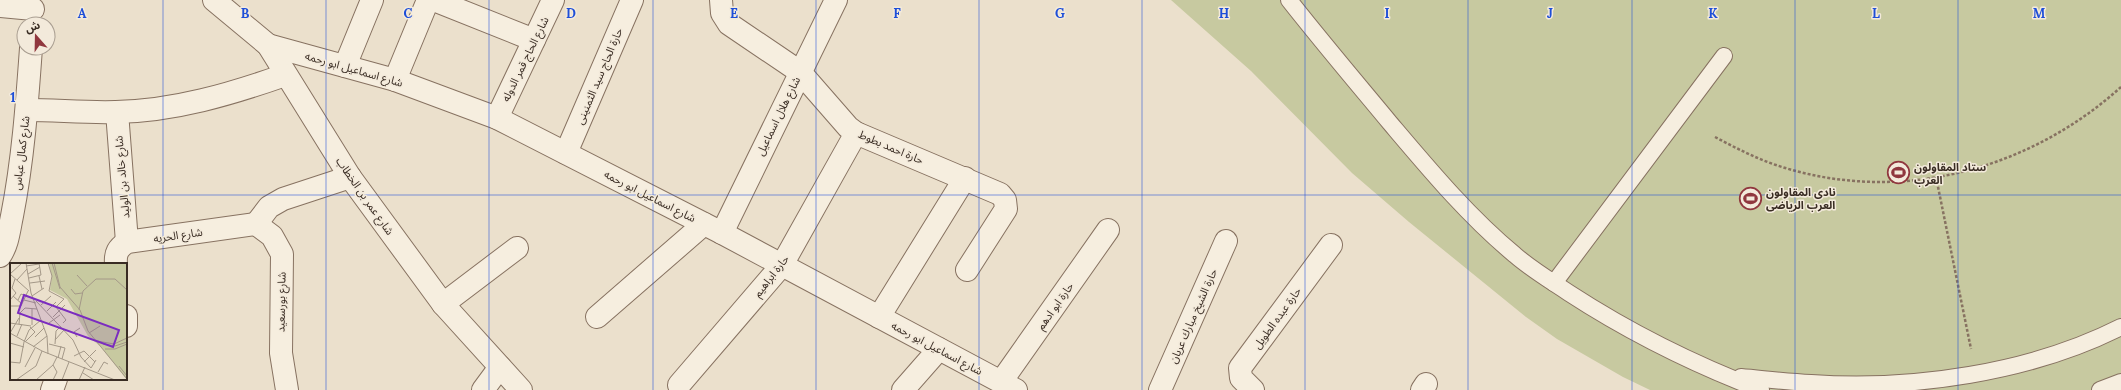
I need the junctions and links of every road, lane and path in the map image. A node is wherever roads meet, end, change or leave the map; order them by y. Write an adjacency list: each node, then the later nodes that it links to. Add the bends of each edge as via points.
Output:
1 (214, 0): 13 (street, شارع عمر بن الخطاب)
2 (372, 0): 16 (street)
3 (428, 0): 19 (street)
4 (434, 0): 12 (street)
5 (553, 0): 12 (street, شارع الحاج قمر الدوله)
6 (632, 0): 26 (street, حارة الحاج سيد الثمنينى)
7 (721, 0): 17 (street, حارة احمد بطوط, via 722,13 729,24)
8 (836, 0): 17 (street, شارع هلال اسماعيل)
9 (1289, 0): 42 (lane, via 1436,177 1481,225 1516,256)
10 (0, 6): 11 (street)
11 (33, 11)
12 (534, 40): 23 (street, شارع الحاج قمر الدوله)
13 (268, 45): 16 (street, شارع اسماعيل ابو رحمه); 18 (street, شارع عمر بن الخطاب)
14 (30, 56): 21 (street, شارع كمال عباس)
15 (1724, 56): 42 (lane)
16 (345, 66): 19 (street, شارع اسماعيل ابو رحمه)
17 (800, 72): 24 (street, حارة احمد بطوط); 32 (street, شارع هلال اسماعيل)
18 (285, 75): 22 (street, via 224,95 174,106); 27 (street, شارع عمر بن الخطاب)
19 (395, 80): 23 (street, شارع اسماعيل ابو رحمه)
20 (2121, 87): 28 (path, via 2070,128 2038,145 2004,160)
21 (27, 110): 22 (street); 30 (street, شارع كمال عباس)
22 (117, 112): 35 (street, شارع خالد بن الوليد)
23 (497, 118): 26 (street, شارع اسماعيل ابو رحمه)
24 (856, 133): 29 (street, حارة احمد بطوط); 40 (street, حارة ابراهيم)
25 (1715, 137): 28 (path, via 1773,164 1834,179 1898,182)
26 (566, 153): 32 (street, شارع اسماعيل ابو رحمه)
27 (350, 177): 31 (street, via 283,199 269,207); 43 (street, شارع عمر بن الخطاب)
28 (1936, 177): 49 (path)
29 (965, 178): 41 (street, حارة احمد بطوط, via 1000,194 1005,200 1006,209); 44 (street)
30 (8, 190): 38 (street, شارع كمال عباس, via 6,248)
31 (256, 224): 35 (street, شارع الحريه); 56 (street, شارع بورسعيد, via 272,236 282,254 281,353)
32 (713, 228): 40 (street, شارع اسماعيل ابو رحمه); 45 (street)
33 (1108, 230): 54 (street, حارة ابو ادهم)
34 (1226, 241): 60 (street, حارة الشيخ مبارك عريان)
35 (128, 242): 39 (street, via 115,254)
36 (1330, 245): 61 (street, حارة عبده الطويل, via 1240,368 1241,378)
37 (517, 248): 43 (street)
38 (0, 256)
39 (116, 263)
40 (782, 265): 44 (street, شارع اسماعيل ابو رحمه); 53 (street, حارة ابراهيم)
41 (967, 270)
42 (1554, 283): 50 (lane, via 1656,344)
43 (443, 304): 48 (street, شارع عمر بن الخطاب)
44 (879, 316): 47 (street, شارع اسماعيل ابو رحمه)
45 (597, 317)
46 (2121, 327): 49 (lane, via 2072,348 2024,364)
47 (939, 349): 54 (street, شارع اسماعيل ابو رحمه); 59 (street)
48 (500, 367): 57 (street); 58 (street, شارع عمر بن الخطاب)
49 (1976, 374): 50 (lane, via 1857,384 1811,383)
50 (1721, 375): 62 (lane)
51 (56, 380): 55 (street)
52 (2121, 382): 63 (lane)
53 (680, 385)
54 (1008, 386)
55 (52, 390)
56 (287, 390)
57 (483, 390)
58 (521, 390)
59 (903, 390)
60 (1160, 390)
61 (1253, 390)
62 (1761, 390)
63 (2100, 390)

